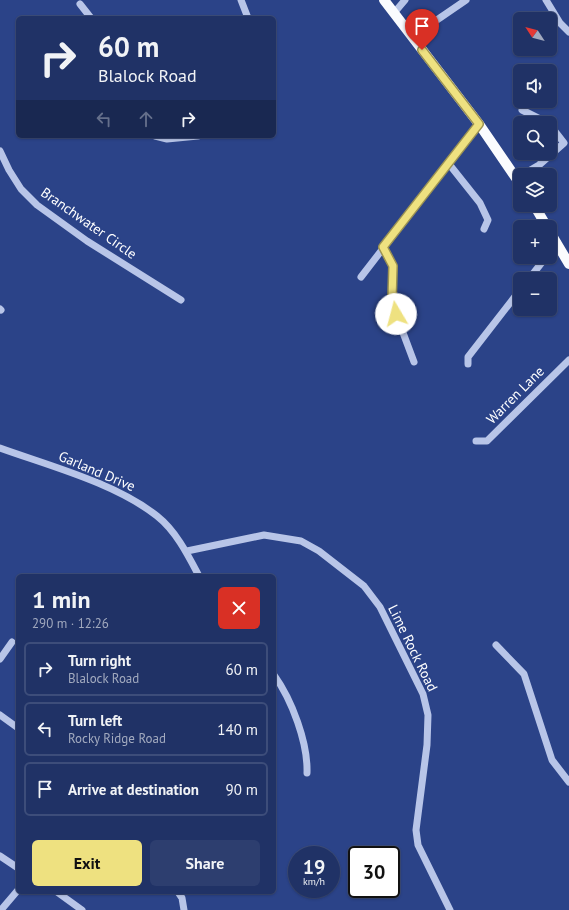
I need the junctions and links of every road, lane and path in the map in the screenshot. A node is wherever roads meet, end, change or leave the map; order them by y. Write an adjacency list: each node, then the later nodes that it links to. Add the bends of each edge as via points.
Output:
1 (241, 0): 9 (street)
2 (384, 0): 7 (main road)
3 (405, 0): 7 (street)
4 (466, 0): 11 (street)
5 (546, 0): 10 (street, via 560,23)
6 (80, 4): 8 (street)
7 (394, 13): 11 (main road)
8 (89, 16)
9 (247, 16)
10 (569, 32)
11 (412, 37): 14 (main road)
12 (522, 110): 13 (street)
13 (534, 116)
14 (479, 124): 21 (street); 23 (main road)
15 (557, 134): 18 (street, via 564,143)
16 (163, 138): 17 (street)
17 (177, 138)
18 (557, 149)
19 (0, 151): 32 (street, Branchwater Circle, via 21,189 36,205 87,241)
20 (545, 160): 22 (street)
21 (449, 164): 24 (street, via 480,203 488,220); 26 (street)
22 (535, 168)
23 (513, 169)
24 (484, 229)
25 (557, 242): 28 (main road)
26 (383, 247): 30 (street); 34 (street, via 393,266 392,299 396,314)
27 (541, 264): 29 (street)
28 (569, 264)
29 (534, 272)
30 (361, 277)
31 (513, 299): 35 (street, via 468,357)
32 (181, 300)
33 (569, 360): 36 (street, Warren Lane, via 487,441)
34 (414, 362)
35 (468, 364)
36 (476, 440)
37 (0, 448): 38 (street, Garland Drive, via 128,496 158,517)
38 (187, 551): 39 (street, Garland Drive); 53 (street, Lime Rock Road, via 264,535 301,541 364,586 380,608 423,694 428,715 427,744 416,830 419,847)
39 (198, 574)
40 (12, 642): 42 (street)
41 (496, 645): 47 (street, via 524,674 552,760)
42 (0, 659)
43 (276, 678): 46 (street, via 302,732 308,757)
44 (0, 716): 45 (street)
45 (16, 727)
46 (307, 773)
47 (569, 782)
48 (0, 856): 49 (street)
49 (16, 867)
50 (16, 892): 54 (street)
51 (60, 894): 55 (street)
52 (179, 894): 56 (street)
53 (449, 908): 57 (street)
54 (1, 910)
55 (82, 910)
56 (184, 910)
57 (441, 910)

